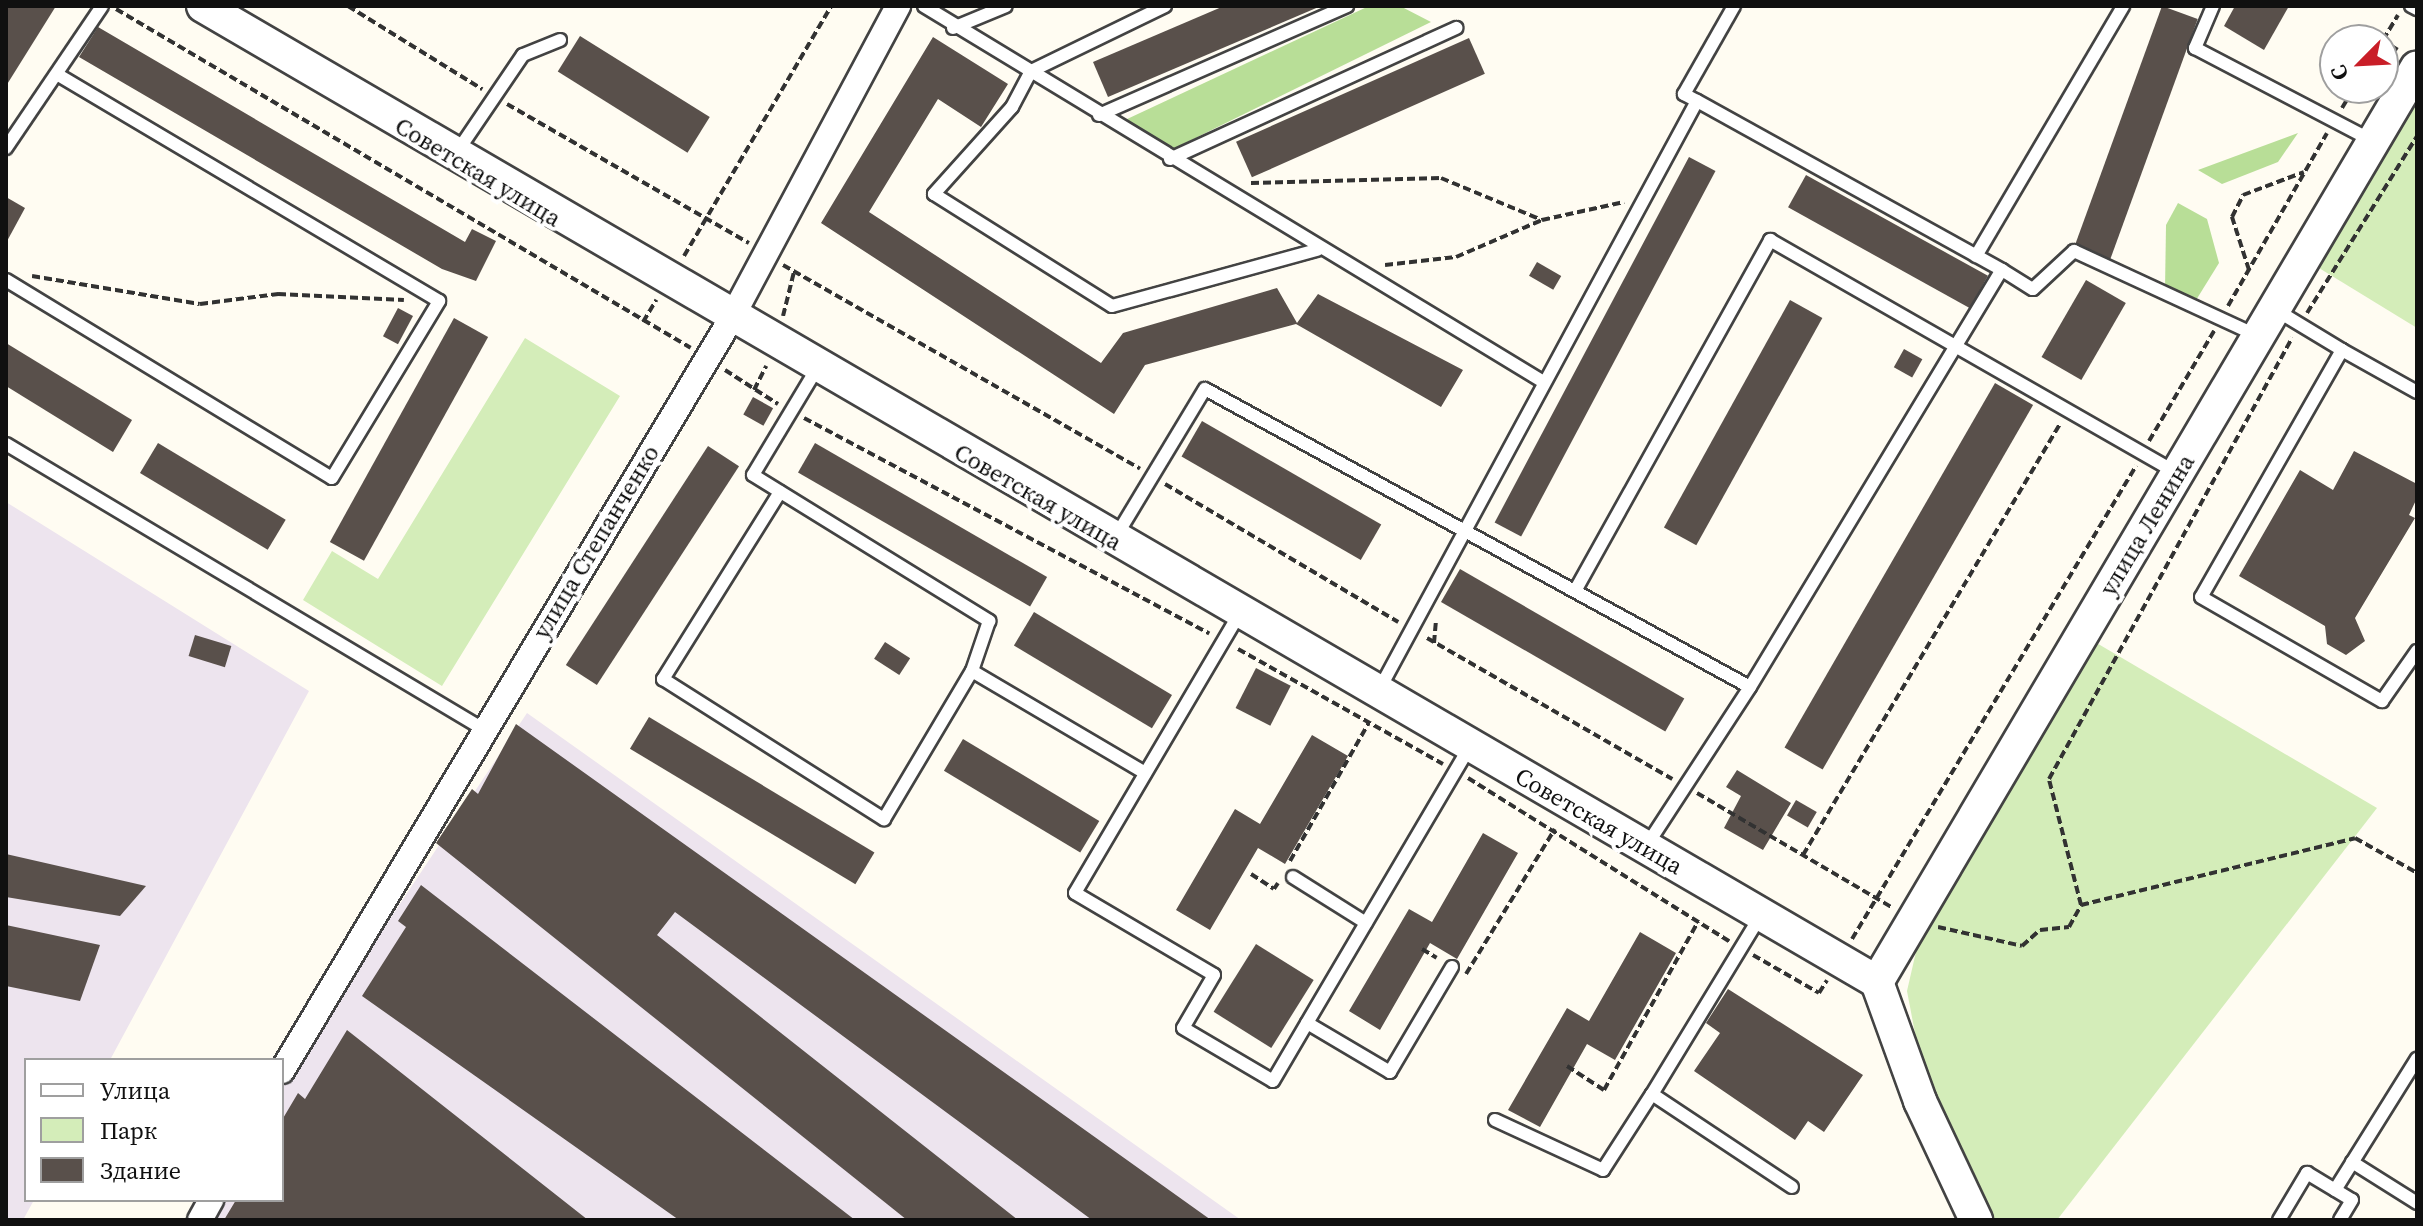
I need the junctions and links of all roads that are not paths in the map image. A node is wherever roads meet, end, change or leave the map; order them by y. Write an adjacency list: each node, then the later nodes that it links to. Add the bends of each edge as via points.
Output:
1 (102, 6): 18 (lane)
2 (203, 6): 23 (street, Советская улица)
3 (898, 6): 30 (street, улица Степанченко)
4 (924, 6): 13 (lane)
5 (1006, 6): 13 (lane)
6 (1165, 6): 17 (lane)
7 (1347, 6): 20 (lane)
8 (1734, 6): 19 (lane, via 1684,94)
9 (2123, 6): 26 (lane)
10 (2213, 6): 21 (lane, via 2195,48)
11 (2411, 6): 12 (lane)
12 (2417, 9)
13 (953, 28): 17 (lane)
14 (1456, 28): 24 (lane)
15 (560, 40): 23 (lane, via 523,55)
16 (2417, 67): 21 (street, улица Ленина)
17 (1031, 71): 20 (lane); 25 (lane, via 1012,107 934,194 1051,273 1112,306)
18 (60, 76): 22 (lane); 28 (lane, via 439,301 332,478)
19 (1697, 101): 26 (lane); 35 (lane)
20 (1099, 115): 24 (lane)
21 (2373, 141): 29 (street, улица Ленина)
22 (6, 148)
23 (454, 158): 30 (street, Советская улица)
24 (1170, 159): 25 (lane)
25 (1317, 250): 35 (lane)
26 (1976, 256): 27 (lane)
27 (2002, 270): 31 (lane, via 2033,289 2074,251); 32 (lane)
28 (6, 280)
29 (2287, 317): 31 (street, улица Ленина); 33 (lane)
30 (731, 319): 34 (street, Советская улица); 48 (street, улица Степанченко)
31 (2258, 336): 38 (street, улица Ленина)
32 (1958, 345): 38 (lane); 42 (lane, via 1770,240); 46 (lane)
33 (2342, 350): 36 (lane); 44 (lane, via 2201,597 2382,701)
34 (816, 370): 39 (lane, via 753,475); 41 (street, Советская улица)
35 (1542, 381): 40 (lane)
36 (2417, 392)
37 (6, 444): 48 (lane)
38 (2177, 473): 56 (street, улица Ленина)
39 (780, 492): 45 (lane, via 989,621); 45 (lane, via 663,679 884,819)
40 (1464, 533): 41 (lane, via 1205,389); 42 (lane); 47 (lane)
41 (1114, 540): 43 (street, Советская улица)
42 (1575, 591): 46 (lane)
43 (1241, 611): 47 (street, Советская улица); 50 (lane)
44 (2417, 651)
45 (972, 671): 50 (lane)
46 (1750, 687): 51 (lane, via 1689,788)
47 (1379, 690): 49 (street, Советская улица)
48 (483, 729): 59 (street, улица Степанченко)
49 (1462, 758): 51 (street, Советская улица); 54 (lane)
50 (1145, 773): 57 (lane, via 1075,893 1214,975 1183,1028 1273,1081)
51 (1645, 848): 53 (street, Советская улица)
52 (1293, 877): 54 (lane)
53 (1761, 915): 56 (street, Советская улица); 60 (lane)
54 (1366, 923): 57 (lane)
55 (1452, 967): 57 (lane, via 1390,1072)
56 (1877, 982): 68 (street, via 1920,1101)
57 (1307, 1023)
58 (2417, 1059): 62 (lane)
59 (284, 1068)
60 (1652, 1094): 61 (lane, via 1603,1170); 63 (lane)
61 (1495, 1120)
62 (2352, 1162): 64 (lane); 66 (lane)
63 (1792, 1187)
64 (2335, 1190): 69 (lane, via 2307,1173); 70 (lane, via 2352,1200)
65 (210, 1202): 67 (street)
66 (2417, 1203)
67 (200, 1220)
68 (1976, 1220)
69 (2279, 1220)
70 (2340, 1220)

